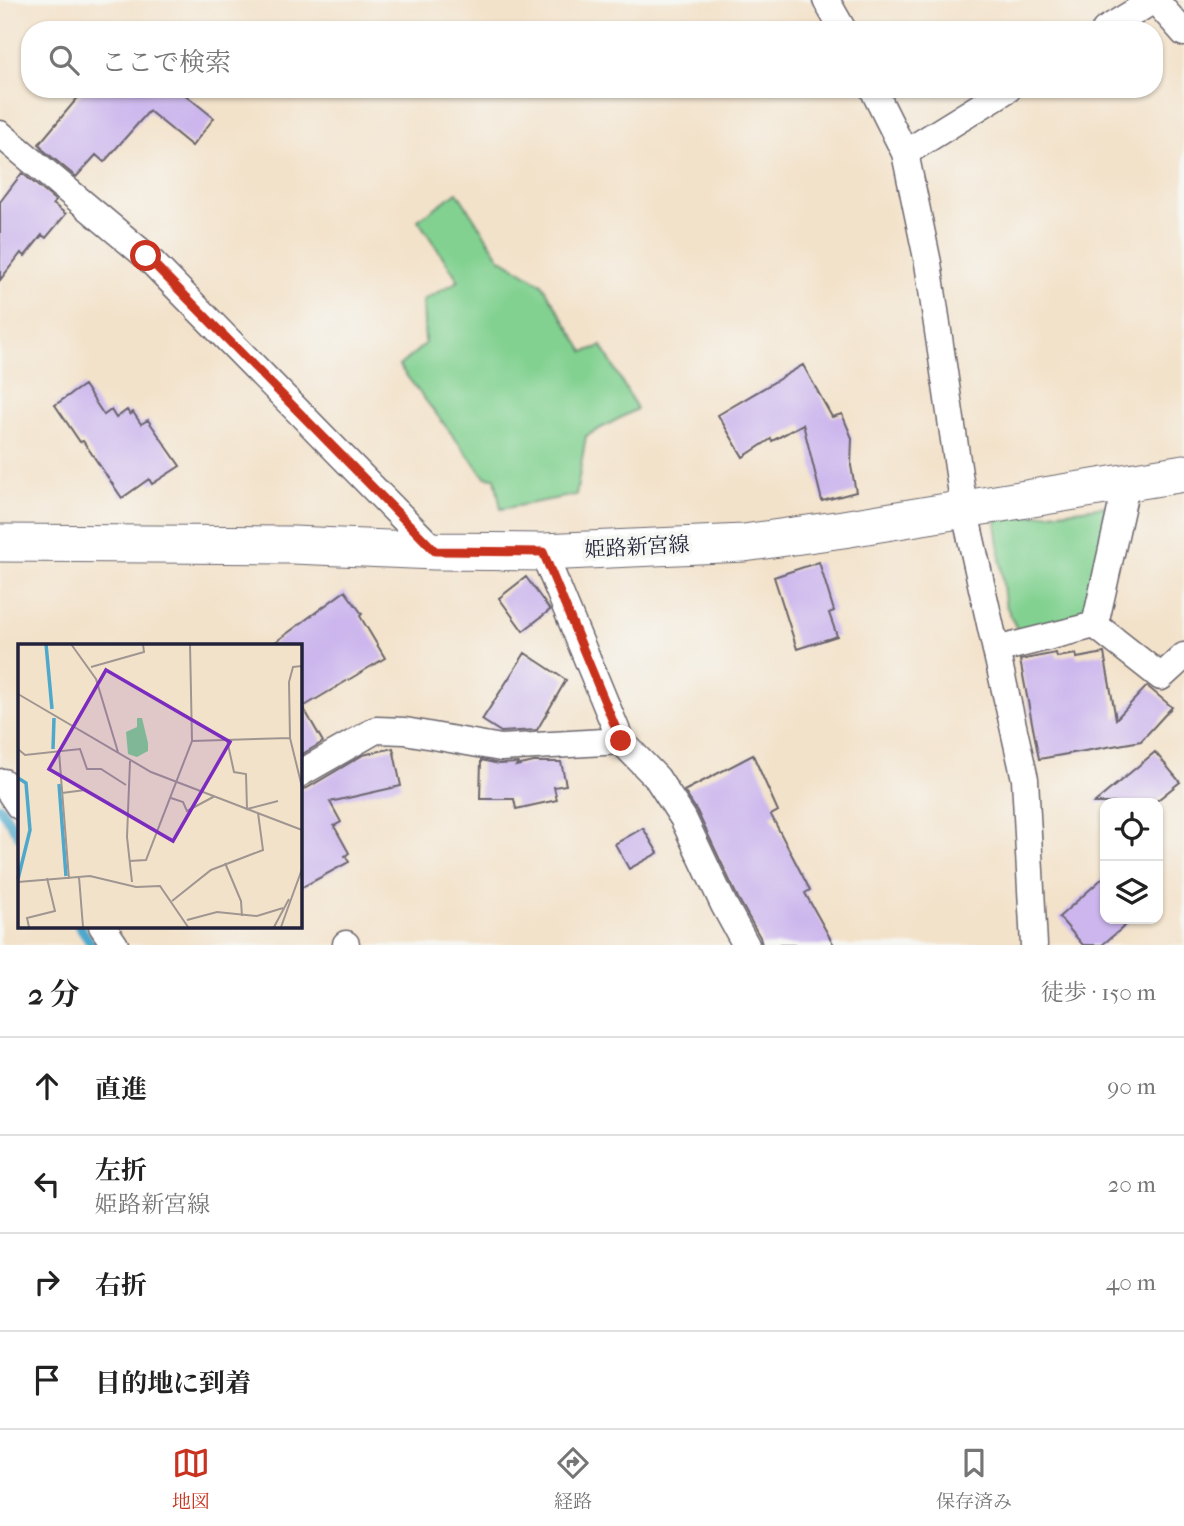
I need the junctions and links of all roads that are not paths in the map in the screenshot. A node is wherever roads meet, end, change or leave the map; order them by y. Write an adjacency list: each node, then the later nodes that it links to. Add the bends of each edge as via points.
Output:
1 (826, 0): 3 (street)
2 (1154, 0): 4 (street); 5 (street)
3 (838, 21)
4 (1120, 21)
5 (1184, 33)
6 (878, 98): 9 (street)
7 (994, 98): 9 (street)
8 (0, 134): 14 (street, via 146,256)
9 (905, 153): 12 (street, via 928,263)
10 (1184, 473): 11 (main road, 姫路新宮線)
11 (1127, 482): 12 (main road, 姫路新宮線); 16 (street)
12 (964, 508): 15 (main road, 姫路新宮線, via 744,542); 17 (street)
13 (0, 543): 14 (main road, 姫路新宮線)
14 (435, 551): 15 (main road, 姫路新宮線)
15 (543, 552): 19 (street)
16 (1096, 625): 17 (street); 18 (street, via 1161,677)
17 (996, 650): 26 (street, via 1025,779)
18 (1184, 656)
19 (621, 741): 20 (street, via 501,748 376,730); 25 (street, via 657,778 683,818)
20 (301, 773)
21 (7, 778): 22 (street)
22 (18, 804)
23 (103, 928): 24 (street)
24 (115, 945)
25 (746, 945)
26 (1034, 945)

